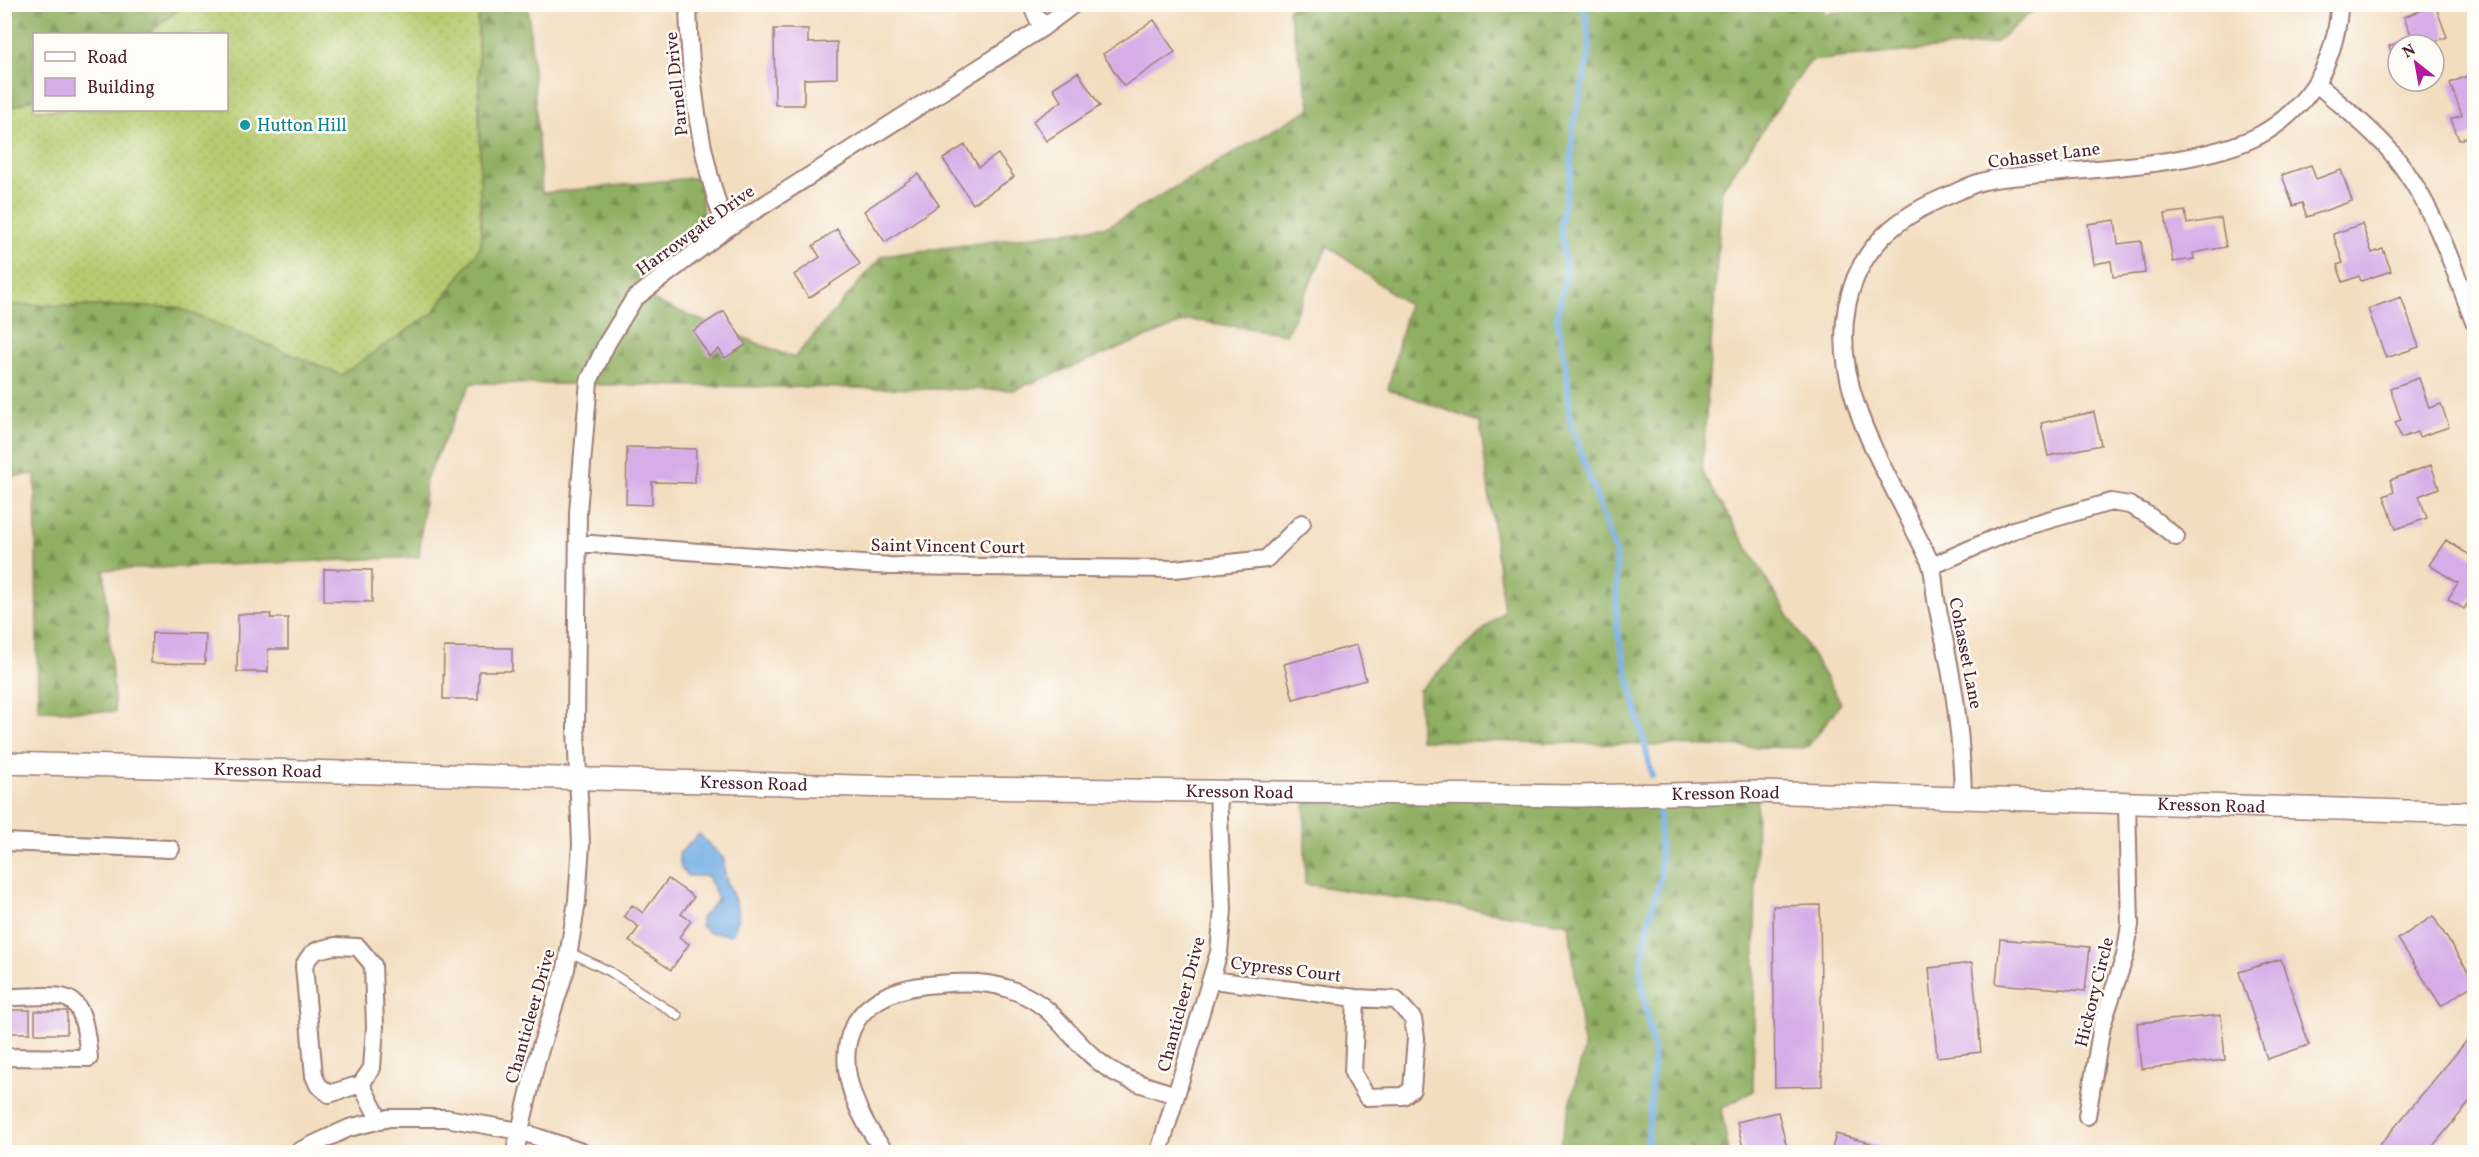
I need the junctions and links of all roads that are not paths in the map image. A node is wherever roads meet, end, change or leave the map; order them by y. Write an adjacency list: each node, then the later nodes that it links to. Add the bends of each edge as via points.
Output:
1 (688, 4): 7 (street, Parnell Drive, via 695,114 711,188)
2 (1031, 4): 5 (street)
3 (1074, 4): 5 (street, Harrowgate Drive)
4 (2339, 4): 6 (street, Cohasset Lane, via 2328,62)
5 (1042, 28): 7 (street, Harrowgate Drive)
6 (2316, 83): 8 (street, via 2391,152 2421,196 2439,230); 12 (street, Cohasset Lane, via 2289,115 2260,135 2236,144 2164,160 1984,181 1924,205 1876,241 1858,270 1847,305 1847,375 1864,427)
7 (726, 229): 11 (street, Harrowgate Drive, via 634,299 589,381)
8 (2475, 321)
9 (1302, 523): 11 (street, Saint Vincent Court, via 1266,559 1176,569 890,566)
10 (2176, 537): 12 (street, via 2148,514 2130,505 2110,502 2013,530)
11 (578, 543): 14 (street, Harrowgate Drive)
12 (1932, 566): 16 (street, Cohasset Lane, via 1963,746)
13 (4, 763): 14 (street, Kresson Road)
14 (578, 781): 15 (street, Kresson Road); 21 (street, Chanticleer Drive, via 581,844)
15 (1218, 792): 16 (street, Kresson Road, via 1577,796 1757,792); 22 (street, Chanticleer Drive, via 1223,910)
16 (1963, 800): 17 (street, Kresson Road)
17 (2127, 804): 18 (street, Kresson Road); 29 (street, Hickory Circle, via 2130,925 2125,956 2102,1025)
18 (2475, 813)
19 (4, 842): 20 (street)
20 (171, 849)
21 (569, 952): 25 (lane, via 609,971); 31 (street, Chanticleer Drive)
22 (1212, 980): 24 (street, Cypress Court); 28 (street, Chanticleer Drive)
23 (4, 997): 26 (street, via 69,997 78,1004 86,1023 88,1058)
24 (1356, 998): 24 (street, Cypress Court, via 1396,1000 1413,1019 1416,1038 1412,1089 1403,1096 1367,1097 1353,1073)
25 (678, 1016)
26 (4, 1057)
27 (361, 1084): 27 (street, via 329,1095 314,1076 304,966 309,955 317,950 358,947 373,965 372,1068); 30 (street)
28 (1176, 1095): 36 (street, via 1115,1073 1038,1000 1004,987 958,982 914,985 862,1012 852,1027 846,1051 847,1079 855,1105); 37 (street, Chanticleer Drive)
29 (2087, 1116)
30 (380, 1120): 31 (street, via 446,1118); 32 (street, via 349,1128)
31 (519, 1131): 34 (street, Chanticleer Drive); 35 (street)
32 (328, 1146): 33 (street)
33 (297, 1152)
34 (515, 1152)
35 (582, 1152)
36 (885, 1152)
37 (1159, 1152)

